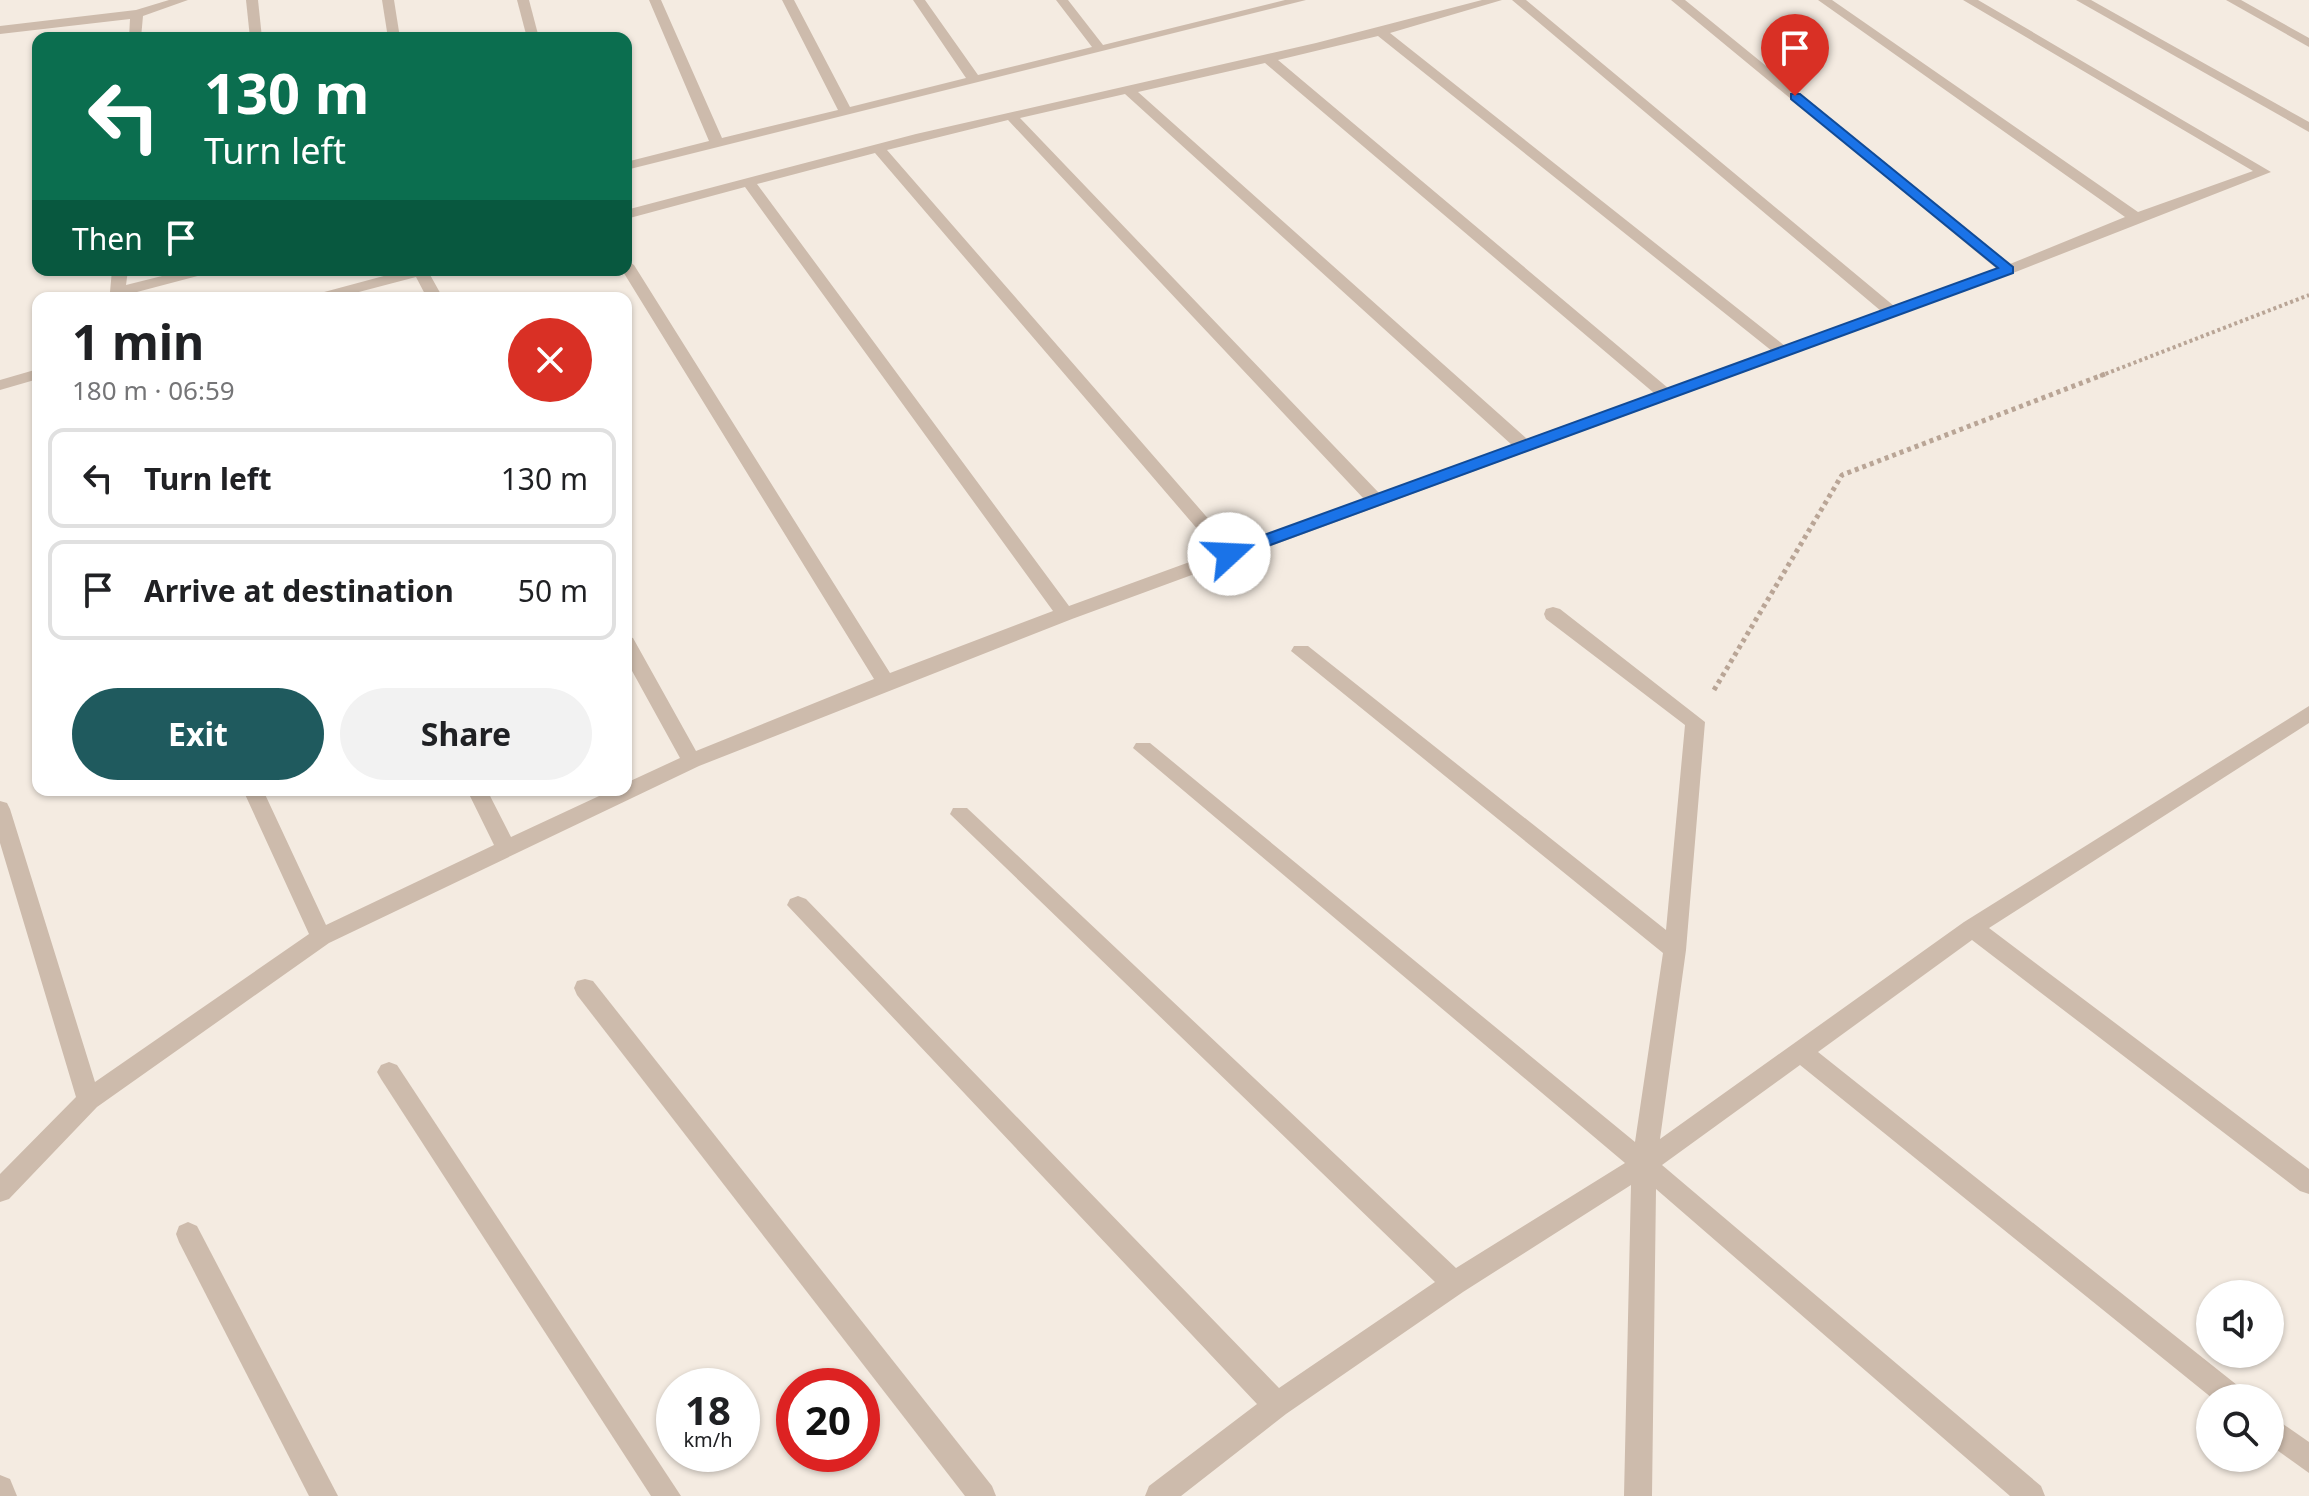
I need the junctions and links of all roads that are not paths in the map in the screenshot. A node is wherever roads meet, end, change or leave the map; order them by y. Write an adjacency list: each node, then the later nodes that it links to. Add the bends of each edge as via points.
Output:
1 (182, 0): 17 (lane)
2 (252, 0): 20 (lane)
3 (388, 0): 21 (lane)
4 (523, 0): 22 (lane)
5 (655, 0): 33 (lane)
6 (788, 0): 30 (lane)
7 (919, 0): 28 (lane)
8 (1062, 0): 26 (lane)
9 (1300, 0): 26 (lane, via 1229,12)
10 (1496, 0): 23 (lane)
11 (1518, 0): 45 (lane)
12 (1677, 0): 39 (lane)
13 (1824, 0): 38 (lane)
14 (1969, 0): 38 (lane, via 2264,172)
15 (2082, 0): 32 (lane)
16 (2232, 0): 24 (lane)
17 (137, 14): 18 (lane); 19 (lane)
18 (4, 29): 25 (lane)
19 (136, 32)
20 (255, 32)
21 (393, 32)
22 (531, 32)
23 (1383, 33): 27 (lane); 46 (lane)
24 (2309, 43)
25 (0, 46)
26 (1100, 49): 28 (lane)
27 (1270, 60): 29 (lane); 49 (lane)
28 (975, 81): 30 (lane)
29 (1128, 90): 31 (lane); 50 (lane)
30 (847, 113): 33 (lane)
31 (1011, 116): 34 (lane); 51 (lane)
32 (2309, 128)
33 (717, 143): 35 (lane)
34 (878, 148): 36 (lane); 52 (lane)
35 (632, 164)
36 (748, 182): 37 (lane); 53 (lane)
37 (632, 213)
38 (2136, 218): 39 (lane)
39 (2008, 270): 45 (lane)
40 (632, 275): 57 (lane)
41 (181, 276): 43 (lane)
42 (400, 276): 44 (lane)
43 (118, 292)
44 (340, 292)
45 (1892, 312): 46 (lane)
46 (1781, 350): 49 (lane)
47 (32, 376): 48 (lane)
48 (0, 385)
49 (1664, 393): 50 (lane)
50 (1524, 446): 51 (lane)
51 (1376, 501): 52 (lane)
52 (1229, 554): 53 (lane)
53 (1065, 614): 57 (lane)
54 (1553, 614): 71 (lane, via 1695,722)
55 (1301, 651): 71 (lane)
56 (632, 654): 60 (lane)
57 (886, 682): 60 (lane)
58 (2309, 713): 69 (lane)
59 (1143, 748): 76 (lane)
60 (692, 761): 61 (lane)
61 (632, 790)
62 (256, 796): 70 (lane)
63 (480, 796): 67 (lane)
64 (619, 796): 67 (lane)
65 (0, 809): 75 (lane)
66 (960, 814): 80 (lane)
67 (507, 850): 70 (lane)
68 (798, 905): 82 (lane)
69 (1972, 928): 73 (lane); 77 (lane)
70 (321, 937): 75 (lane)
71 (1675, 950): 76 (lane)
72 (585, 988): 89 (lane)
73 (1800, 1051): 76 (lane); 81 (lane)
74 (389, 1072): 88 (lane)
75 (89, 1100): 78 (lane)
76 (1644, 1164): 80 (lane); 91 (lane); 92 (lane)
77 (2309, 1183)
78 (0, 1191)
79 (188, 1234): 87 (lane)
80 (1454, 1283): 82 (lane)
81 (2216, 1384)
82 (1277, 1405): 90 (lane)
83 (2284, 1439): 84 (lane)
84 (2309, 1459)
85 (0, 1489): 86 (lane)
86 (3, 1496)
87 (324, 1496)
88 (667, 1496)
89 (982, 1496)
90 (1159, 1496)
91 (1638, 1496)
92 (2031, 1496)

